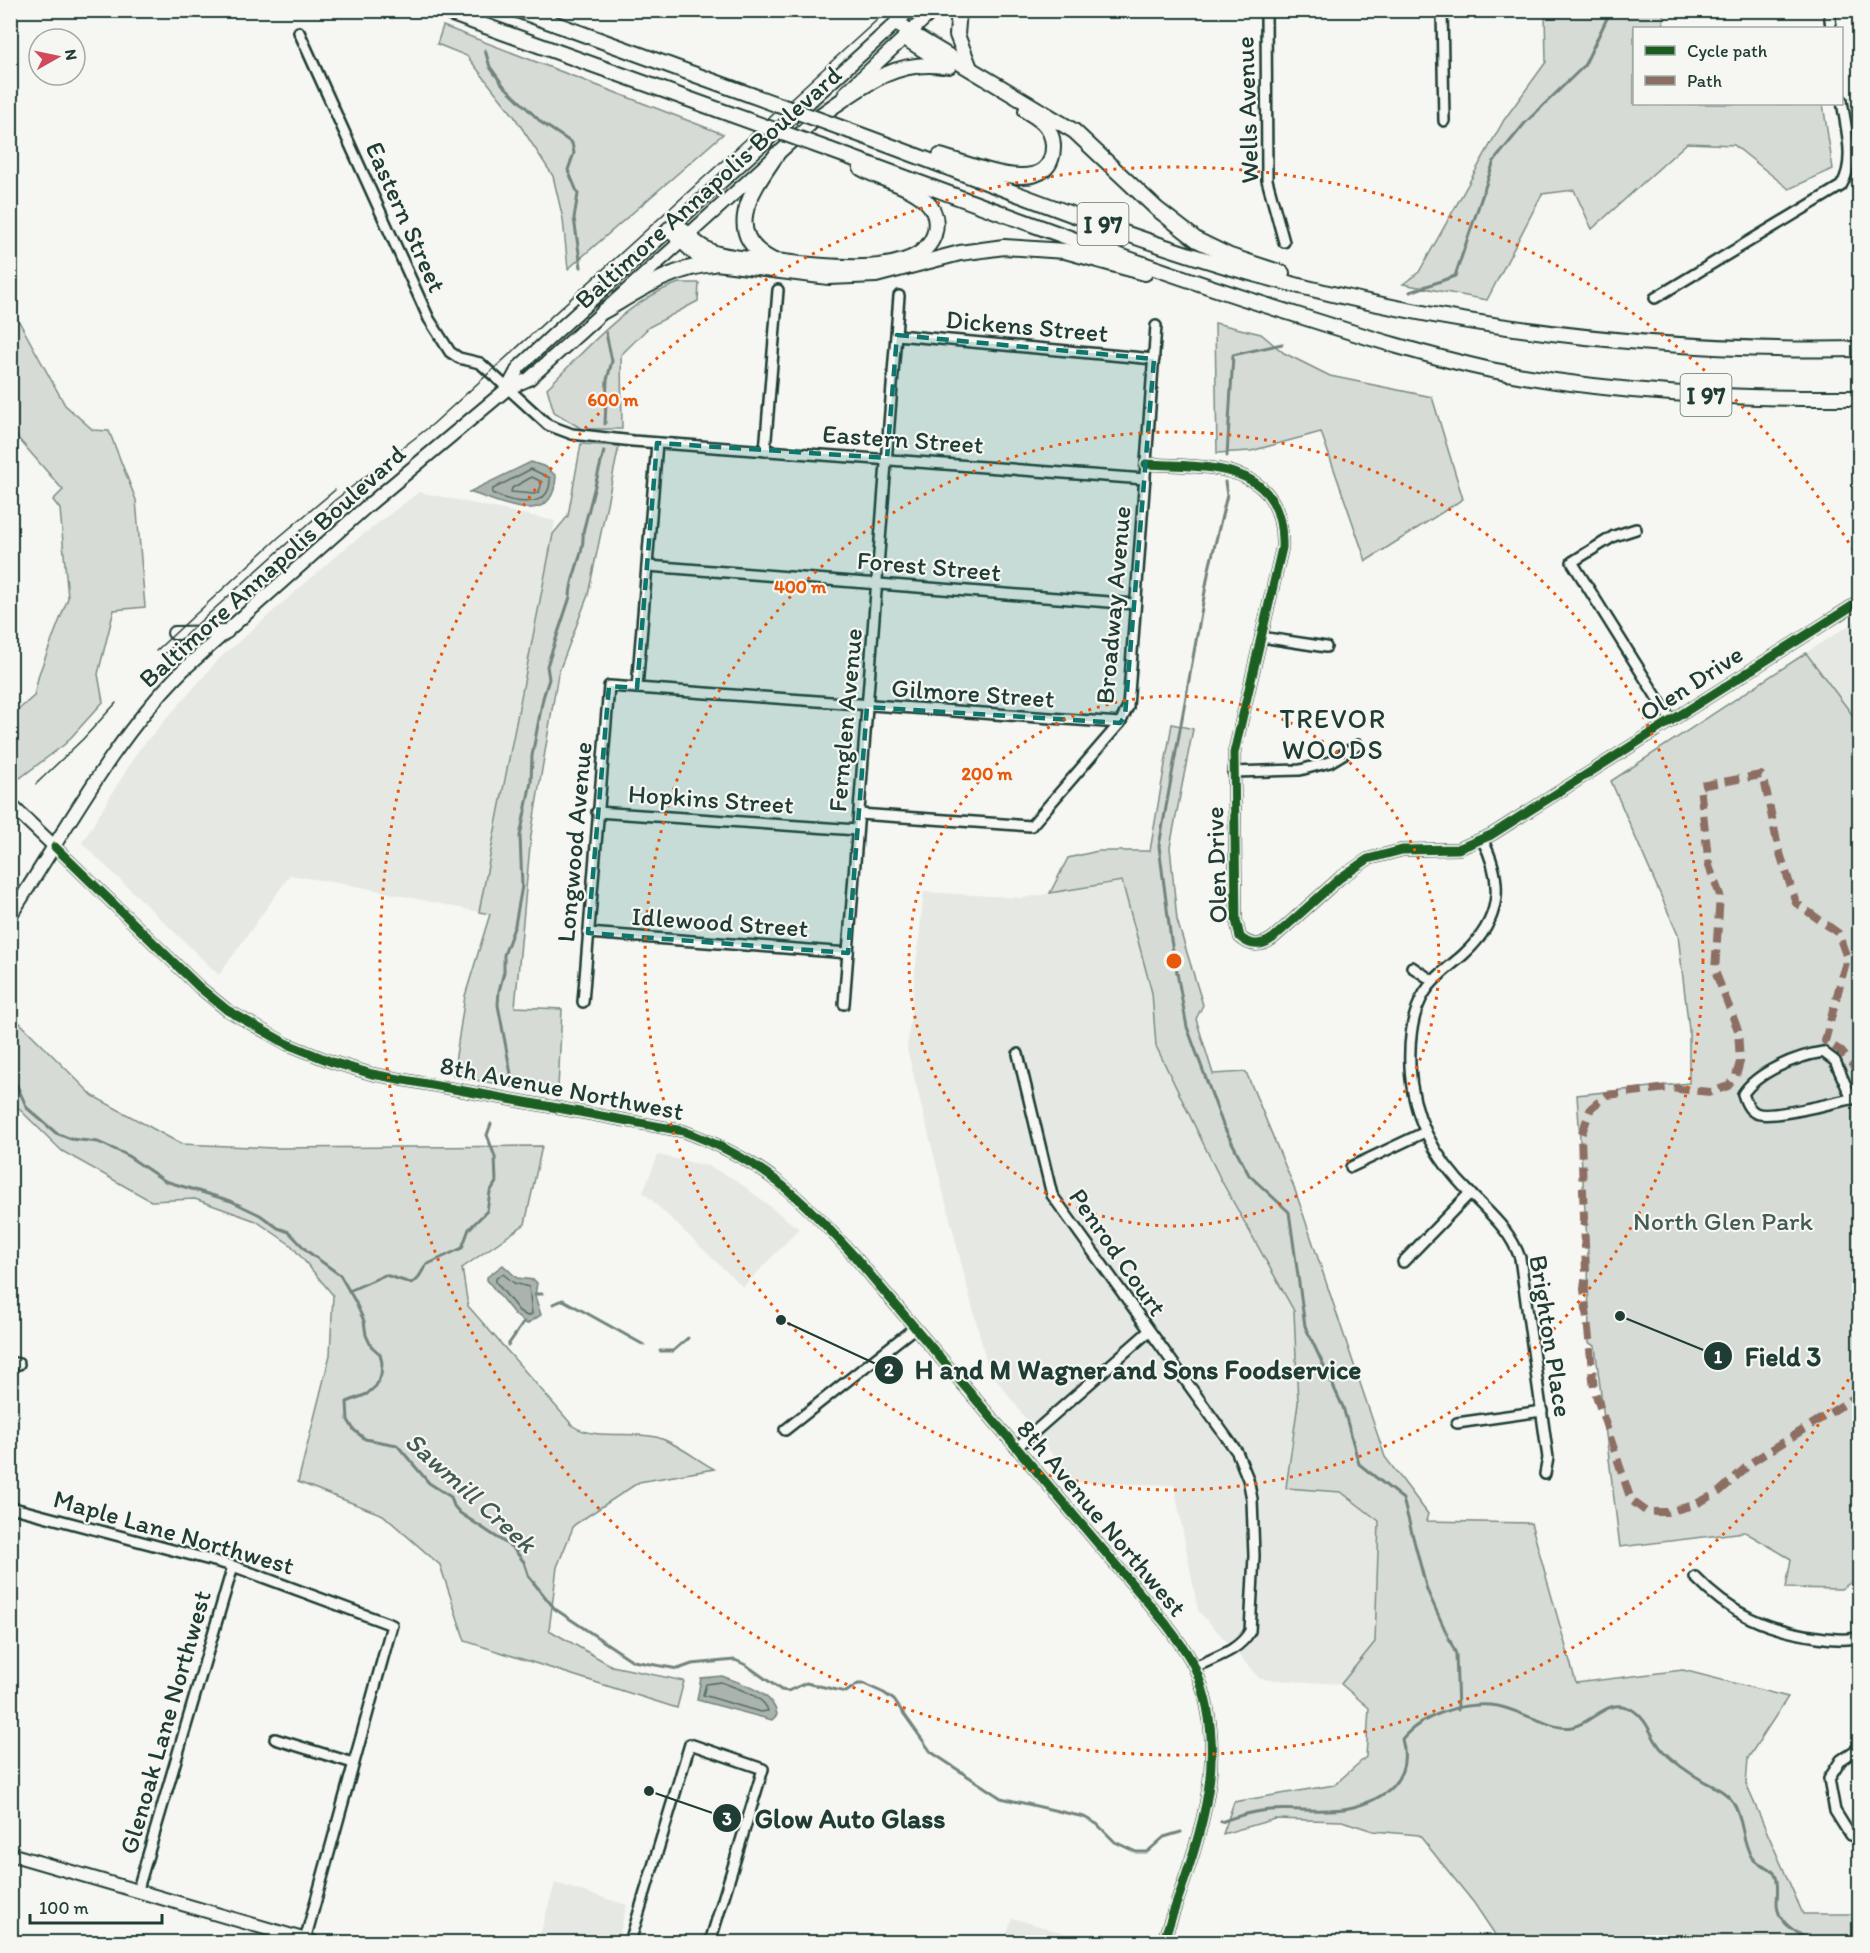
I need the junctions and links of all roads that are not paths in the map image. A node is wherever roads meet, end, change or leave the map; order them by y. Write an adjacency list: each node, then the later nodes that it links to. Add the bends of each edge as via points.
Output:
1 (441, 10): 20 (highway, I 97, bridge)
2 (517, 10): 18 (highway, I 97, bridge)
3 (910, 10): 9 (main road, Baltimore Annapolis Boulevard)
4 (934, 10): 12 (main road, Baltimore Annapolis Boulevard)
5 (959, 10): 14 (highway, via 957,35)
6 (1266, 10): 25 (street, Wells Avenue, via 1268,180)
7 (1442, 10): 17 (street)
8 (1829, 10): 10 (street)
9 (895, 24): 12 (highway); 23 (main road, Baltimore Annapolis Boulevard)
10 (1831, 27)
11 (299, 32): 38 (street, Eastern Street, via 435,330 450,352 480,363)
12 (908, 35): 13 (highway, via 923,51); 14 (highway); 16 (main road, Baltimore Annapolis Boulevard)
13 (952, 68): 16 (highway, via 897,68); 18 (highway, via 1043,122 1053,143 1047,165 1030,177 1012,177)
14 (970, 68): 30 (highway, via 1074,131 1157,210 1197,240)
15 (1843, 105): 21 (street)
16 (821, 115): 22 (main road, Baltimore Annapolis Boulevard)
17 (1444, 121)
18 (884, 144): 30 (highway, I 97, via 1170,248)
19 (1860, 149): 21 (street)
20 (830, 150): 26 (highway, via 926,201 936,221 932,239 916,254 874,266 837,268); 28 (highway, I 97)
21 (1849, 151): 32 (street, via 1847,177 1842,186)
22 (777, 154): 24 (main road, Baltimore Annapolis Boulevard); 26 (highway, via 750,195 744,216 753,243)
23 (673, 226): 24 (highway); 38 (main road, Baltimore Annapolis Boulevard, via 519,367)
24 (684, 238): 26 (highway, via 719,254); 27 (highway, via 697,255); 33 (main road, Baltimore Annapolis Boulevard)
25 (1284, 242)
26 (774, 261)
27 (716, 264): 28 (highway, via 858,277 970,250 1040,248 1086,255); 33 (highway, via 665,275)
28 (1214, 289): 39 (highway, I 97, via 1429,355 1524,376 1732,397)
29 (778, 290): 41 (street)
30 (1325, 292): 36 (highway, I 97, via 1450,318 1611,339 1735,349)
31 (899, 296): 35 (street, Fernglen Avenue)
32 (1655, 298)
33 (604, 311): 38 (main road, Baltimore Annapolis Boulevard, via 529,379)
34 (1156, 326): 37 (street, Broadway Avenue)
35 (897, 335): 37 (street, Dickens Street); 42 (street, Fernglen Avenue)
36 (1860, 349)
37 (1154, 358): 43 (street, Broadway Avenue)
38 (507, 389): 40 (street, Eastern Street, via 548,425 565,433); 50 (main road, Baltimore Annapolis Boulevard, via 366,507)
39 (1860, 398)
40 (657, 443): 41 (street, Eastern Street); 46 (street)
41 (765, 451): 42 (street, Eastern Street)
42 (887, 458): 44 (street, Eastern Street); 47 (street, Fernglen Avenue)
43 (1146, 464): 44 (street, Broadway Avenue); 52 (street, Olen Drive, via 1235,471 1251,477 1270,497 1281,524 1282,548)
44 (1145, 479): 49 (street, Broadway Avenue)
45 (1636, 529): 57 (street, via 1614,536 1572,562)
46 (648, 566): 47 (street, Forest Street); 55 (street)
47 (878, 583): 49 (street, Forest Street); 56 (street, Fernglen Avenue)
48 (1860, 601): 57 (street, Olen Drive)
49 (1135, 604): 58 (street, Broadway Avenue, via 1128,707)
50 (227, 632): 51 (main road); 66 (main road, Baltimore Annapolis Boulevard, via 159,694 120,746)
51 (174, 633)
52 (1261, 637): 53 (street); 60 (street, Olen Drive)
53 (1326, 647)
54 (609, 686): 55 (street, Gilmore Street); 62 (street, Longwood Avenue)
55 (637, 688): 56 (street, Gilmore Street)
56 (867, 707): 58 (street, Gilmore Street); 63 (street, Fernglen Avenue)
57 (1671, 720): 65 (street, Olen Drive)
58 (1120, 723): 63 (street, Broadway Avenue, via 1031,826)
59 (1358, 745): 60 (street, via 1330,762 1300,770)
60 (1233, 772): 65 (street, Olen Drive, via 1236,927 1240,937 1251,944 1273,938 1340,878 1368,859 1402,850 1458,849)
61 (10, 804): 66 (main road)
62 (597, 812): 64 (street, Hopkins Street); 68 (street, Longwood Avenue)
63 (859, 814): 64 (street, Fernglen Avenue)
64 (857, 830): 69 (street, Fernglen Avenue)
65 (1482, 839): 71 (street, Brighton Place, via 1496,873 1493,911 1479,938)
66 (55, 847): 67 (main road, Baltimore Annapolis Boulevard); 80 (street, 8th Avenue Northwest, via 199,987 227,1010 287,1044 372,1074 683,1131 747,1159 807,1204)
67 (10, 915)
68 (588, 933): 69 (street, Idlewood Street); 72 (street, Longwood Avenue)
69 (848, 953): 73 (street, Fernglen Avenue)
70 (1412, 967): 71 (street)
71 (1433, 981): 76 (street, Brighton Place, via 1417,1009 1410,1042 1412,1087)
72 (583, 1002)
73 (844, 1004)
74 (1018, 1054): 81 (street, Penrod Court, via 1052,1195)
75 (1856, 1098): 75 (street, via 1835,1061 1822,1052 1761,1076 1749,1083 1743,1094 1755,1113 1770,1115)
76 (1425, 1132): 77 (street); 78 (street, Brighton Place, via 1441,1160)
77 (1351, 1167)
78 (1470, 1193): 79 (street); 82 (street, Brighton Place, via 1507,1231 1520,1258)
79 (1403, 1262)
80 (913, 1329): 84 (street); 85 (street, 8th Avenue Northwest)
81 (1148, 1332): 85 (street); 91 (street, Penrod Court, via 1236,1452 1252,1499 1250,1631 1236,1648)
82 (1542, 1411): 83 (street); 86 (street, Brighton Place, via 1548,1458)
83 (1457, 1423)
84 (785, 1430)
85 (1016, 1448): 91 (street, 8th Avenue Northwest, via 1167,1624)
86 (1545, 1474)
87 (10, 1507): 88 (street, Maple Lane Northwest)
88 (233, 1566): 94 (street, Maple Lane Northwest, via 392,1625); 97 (street, Glenoak Lane Northwest)
89 (1695, 1577): 90 (street, via 1715,1598 1770,1628 1828,1639)
90 (1860, 1637)
91 (1194, 1667): 101 (street, 8th Avenue Northwest, via 1213,1733 1212,1777 1201,1827)
92 (275, 1739): 94 (street)
93 (1860, 1747): 95 (street, via 1841,1760 1830,1779 1835,1811 1850,1835)
94 (353, 1763): 98 (street)
95 (1860, 1836)
96 (10, 1854): 97 (main road)
97 (138, 1889): 98 (main road)
98 (309, 1941)
99 (630, 1942): 100 (street, via 690,1744 763,1769)
100 (710, 1942)
101 (1163, 1942)

